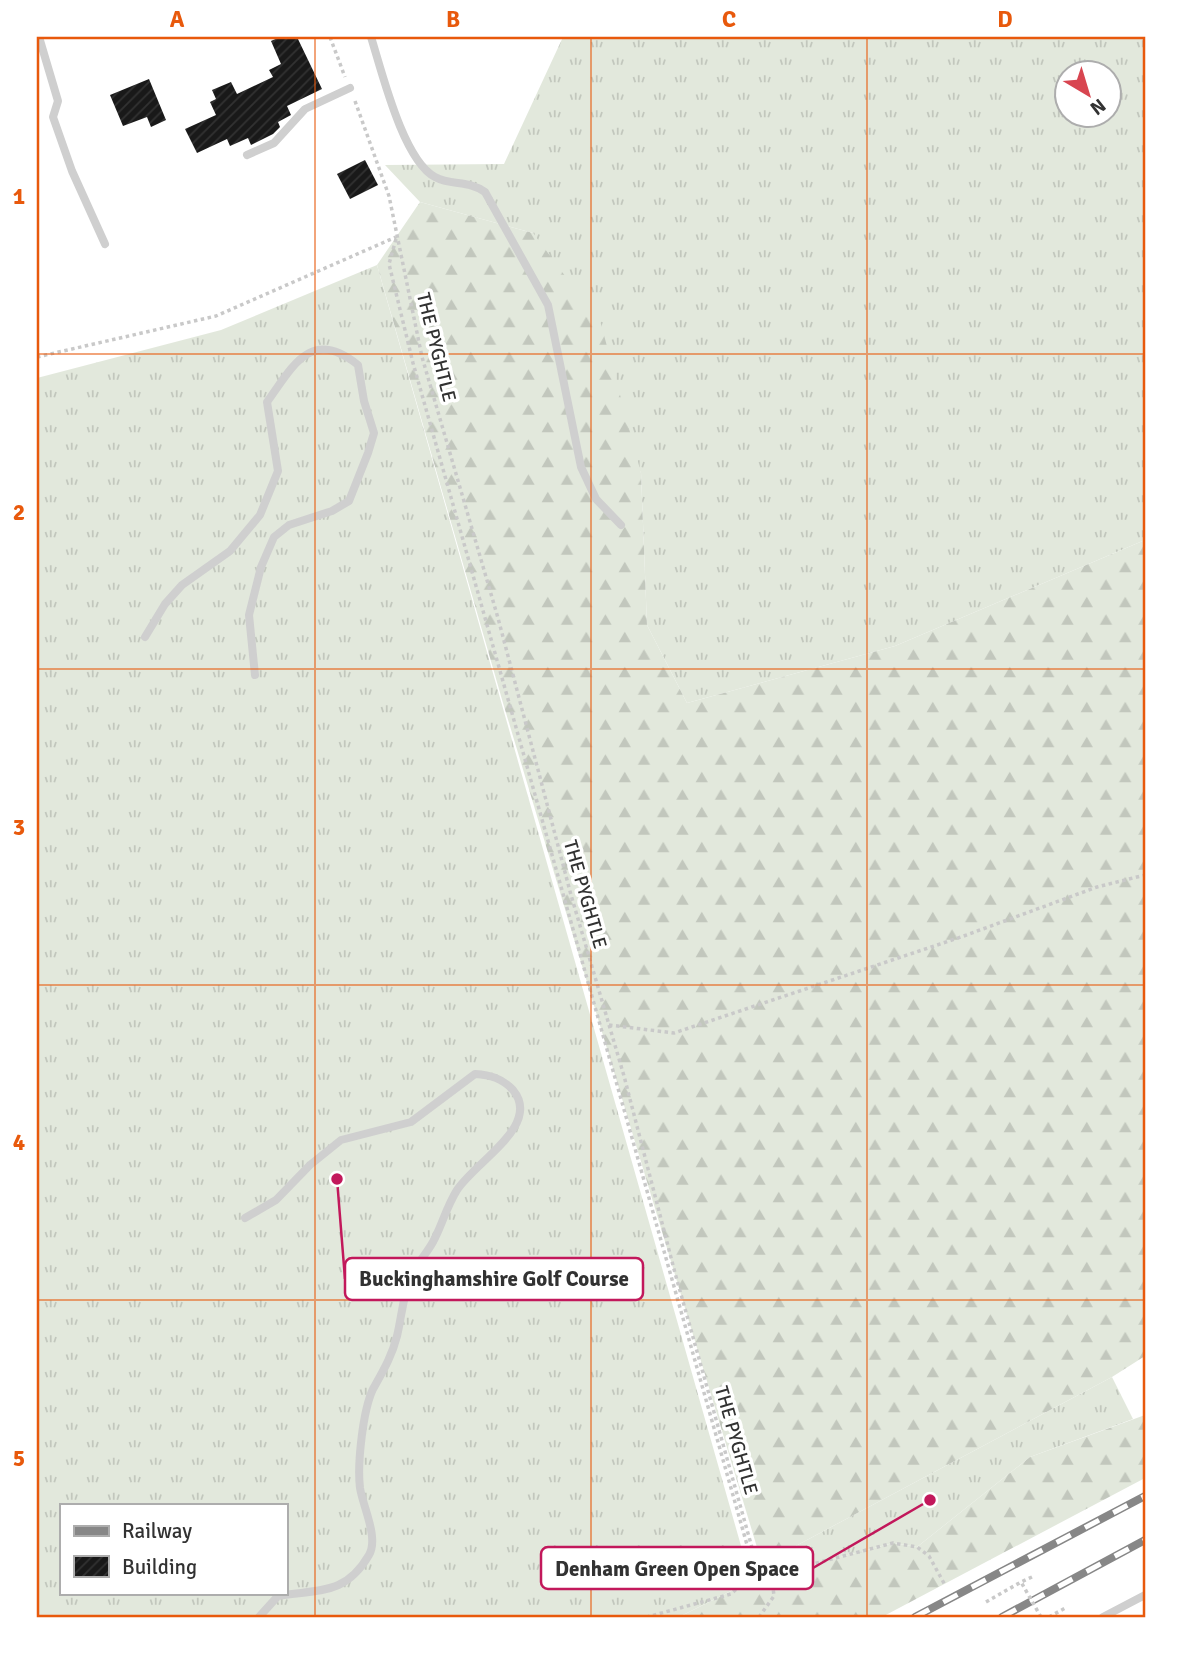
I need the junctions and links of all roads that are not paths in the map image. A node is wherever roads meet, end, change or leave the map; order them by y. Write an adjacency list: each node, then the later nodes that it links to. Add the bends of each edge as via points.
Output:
1 (38, 37): 5 (lane, via 58,101 53,117)
2 (371, 37): 6 (lane, via 420,167 437,179 474,183 485,192 543,295 581,467 597,499)
3 (350, 88): 4 (lane, via 305,108 274,143)
4 (247, 155)
5 (105, 244)
6 (621, 524)
7 (145, 637): 8 (lane, via 164,604 182,585 230,551 260,515 278,471 267,402 296,361 314,350 330,348 358,365 374,433 349,501 289,525 274,537 249,615)
8 (255, 675)
9 (245, 1218): 11 (lane, via 276,1199 341,1140 411,1122 475,1074 492,1075 519,1098 521,1116 514,1130 457,1189 435,1239 412,1275 388,1366 372,1391 360,1458 371,1552 354,1576 332,1590 278,1596)
10 (1145, 1595): 12 (lane)
11 (259, 1617)
12 (1104, 1617)

